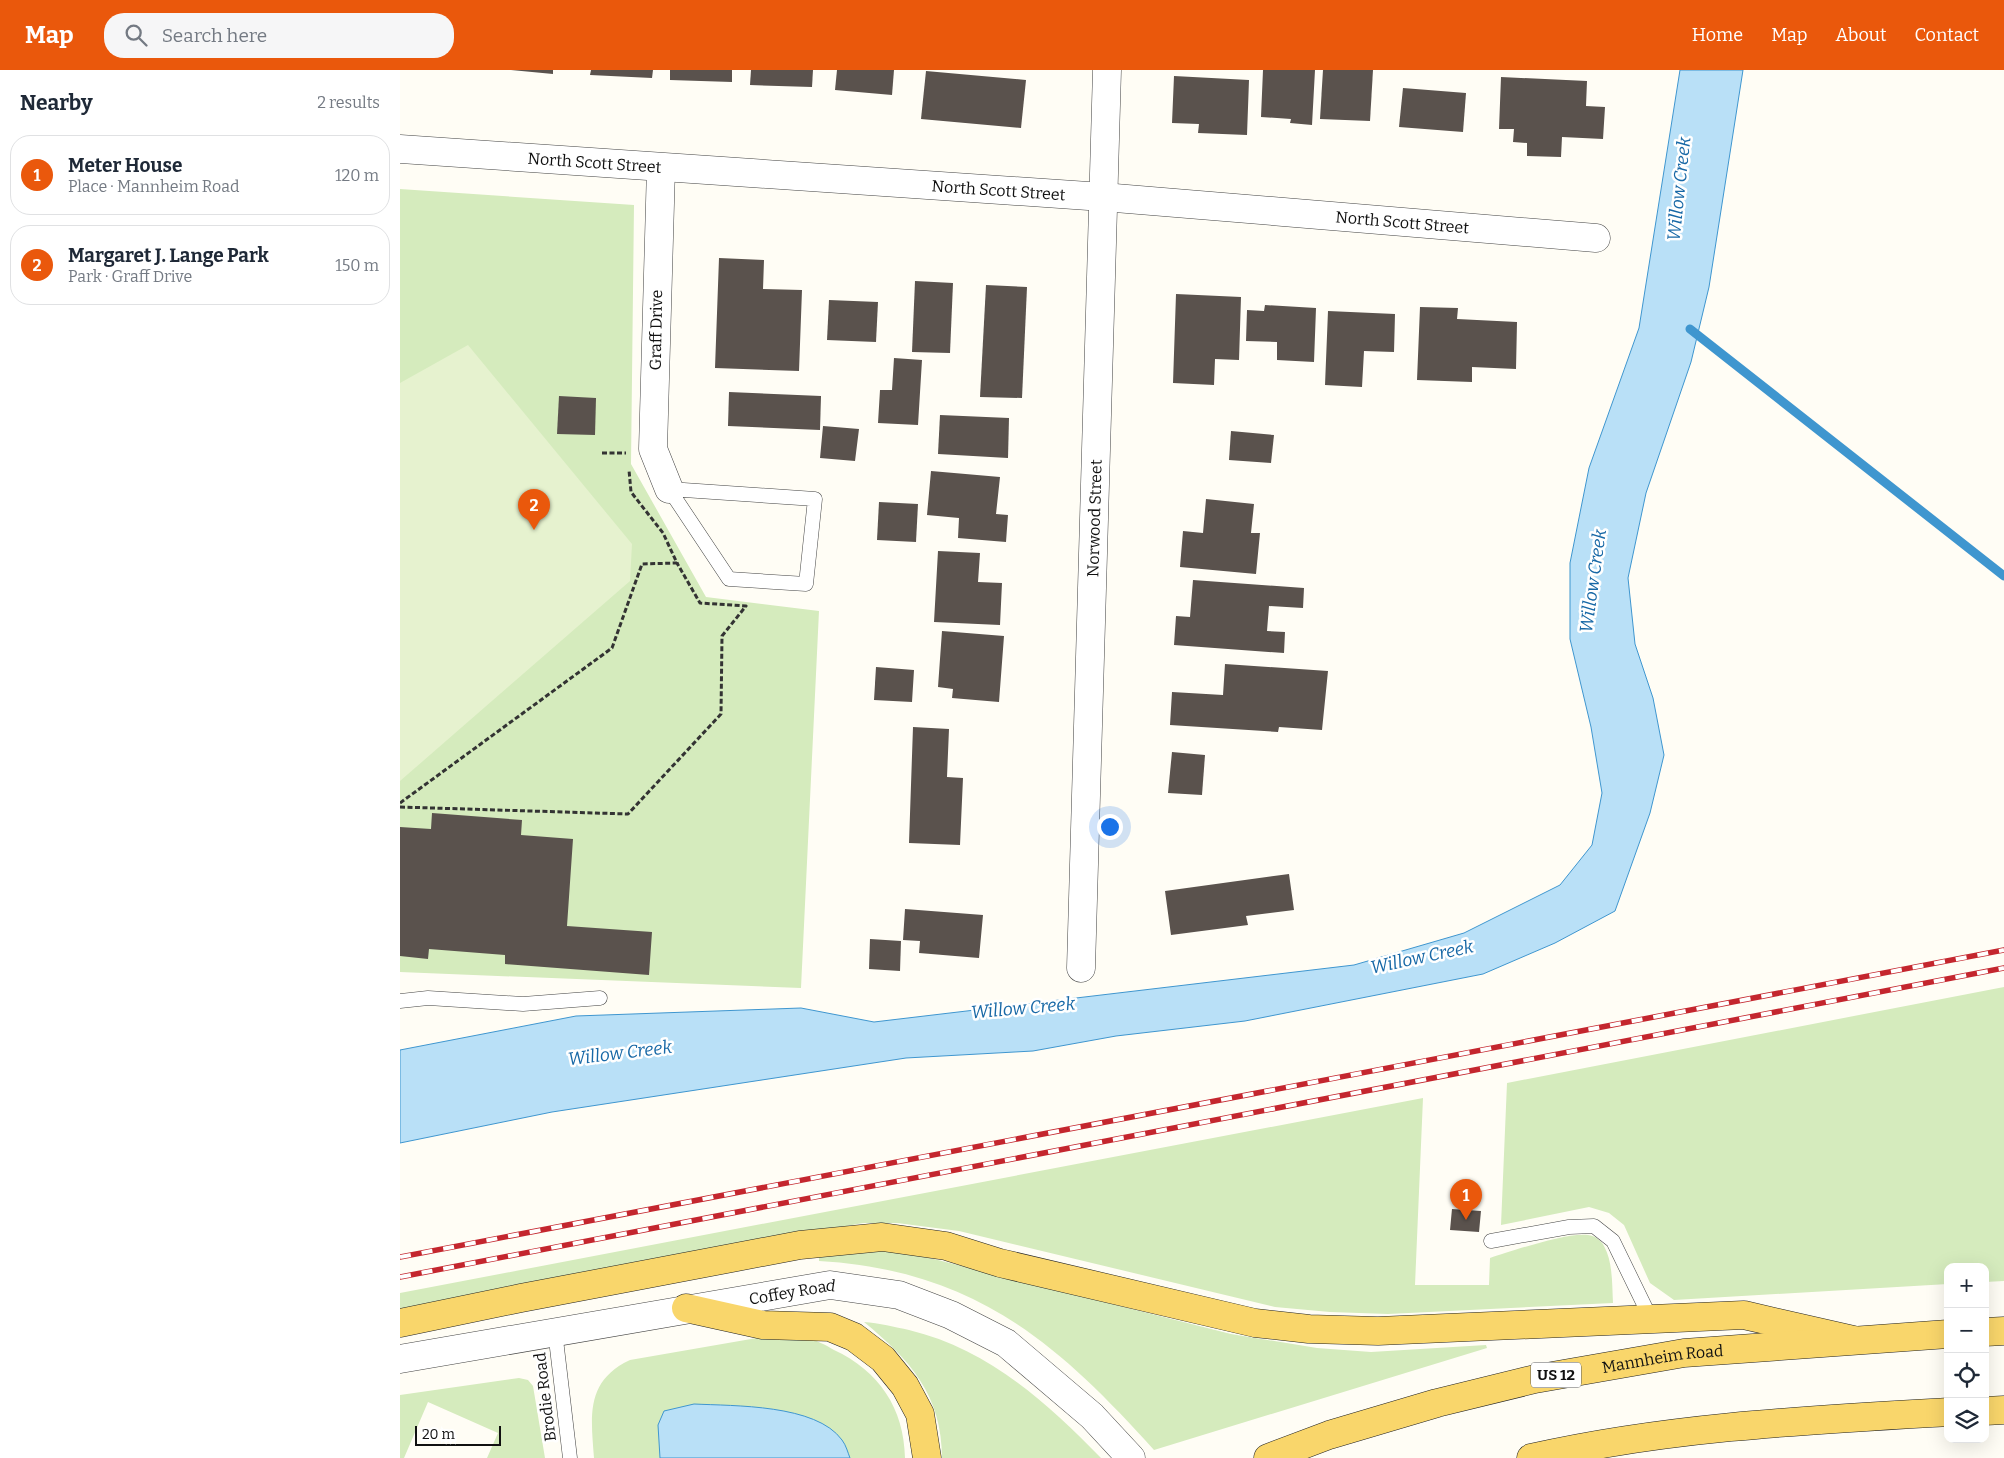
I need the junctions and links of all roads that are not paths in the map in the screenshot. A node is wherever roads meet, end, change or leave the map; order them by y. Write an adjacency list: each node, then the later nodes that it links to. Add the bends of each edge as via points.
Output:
1 (1107, 70): 4 (street, Norwood Street)
2 (400, 150): 3 (street, North Scott Street)
3 (660, 168): 4 (street, North Scott Street); 6 (street, Graff Drive, via 653,449)
4 (1103, 197): 5 (street, North Scott Street); 7 (street, Norwood Street)
5 (1596, 238)
6 (669, 489): 6 (lane, via 815,499 806,584 729,579)
7 (1081, 968)
8 (600, 998): 9 (lane, via 523,1004 428,998)
9 (400, 1001)
10 (1491, 1241): 12 (lane, via 1594,1226 1613,1241)
11 (686, 1308): 14 (street, Coffey Road); 24 (main road, via 763,1325 830,1327 854,1338 883,1359 904,1386 920,1414); 25 (street, Coffey Road, via 830,1285 899,1295 951,1315 1006,1343 1092,1416)
12 (1650, 1319): 13 (main road, via 1378,1331 1255,1324 1000,1263 946,1246 882,1237 800,1245); 18 (main road, via 1744,1315)
13 (400, 1323)
14 (555, 1331): 19 (street, Coffey Road); 23 (lane, Brodie Road)
15 (2004, 1331): 16 (main road)
16 (1989, 1332)
17 (1944, 1334): 18 (main road, Mannheim Road / US 12)
18 (1853, 1340): 26 (main road, Mannheim Road / US 12, via 1684,1353 1534,1379 1329,1435)
19 (400, 1359)
20 (1989, 1410): 21 (main road)
21 (2004, 1410)
22 (1944, 1412): 27 (main road, via 1703,1428)
23 (570, 1458)
24 (927, 1458)
25 (1131, 1458)
26 (1268, 1458)
27 (1531, 1458)

